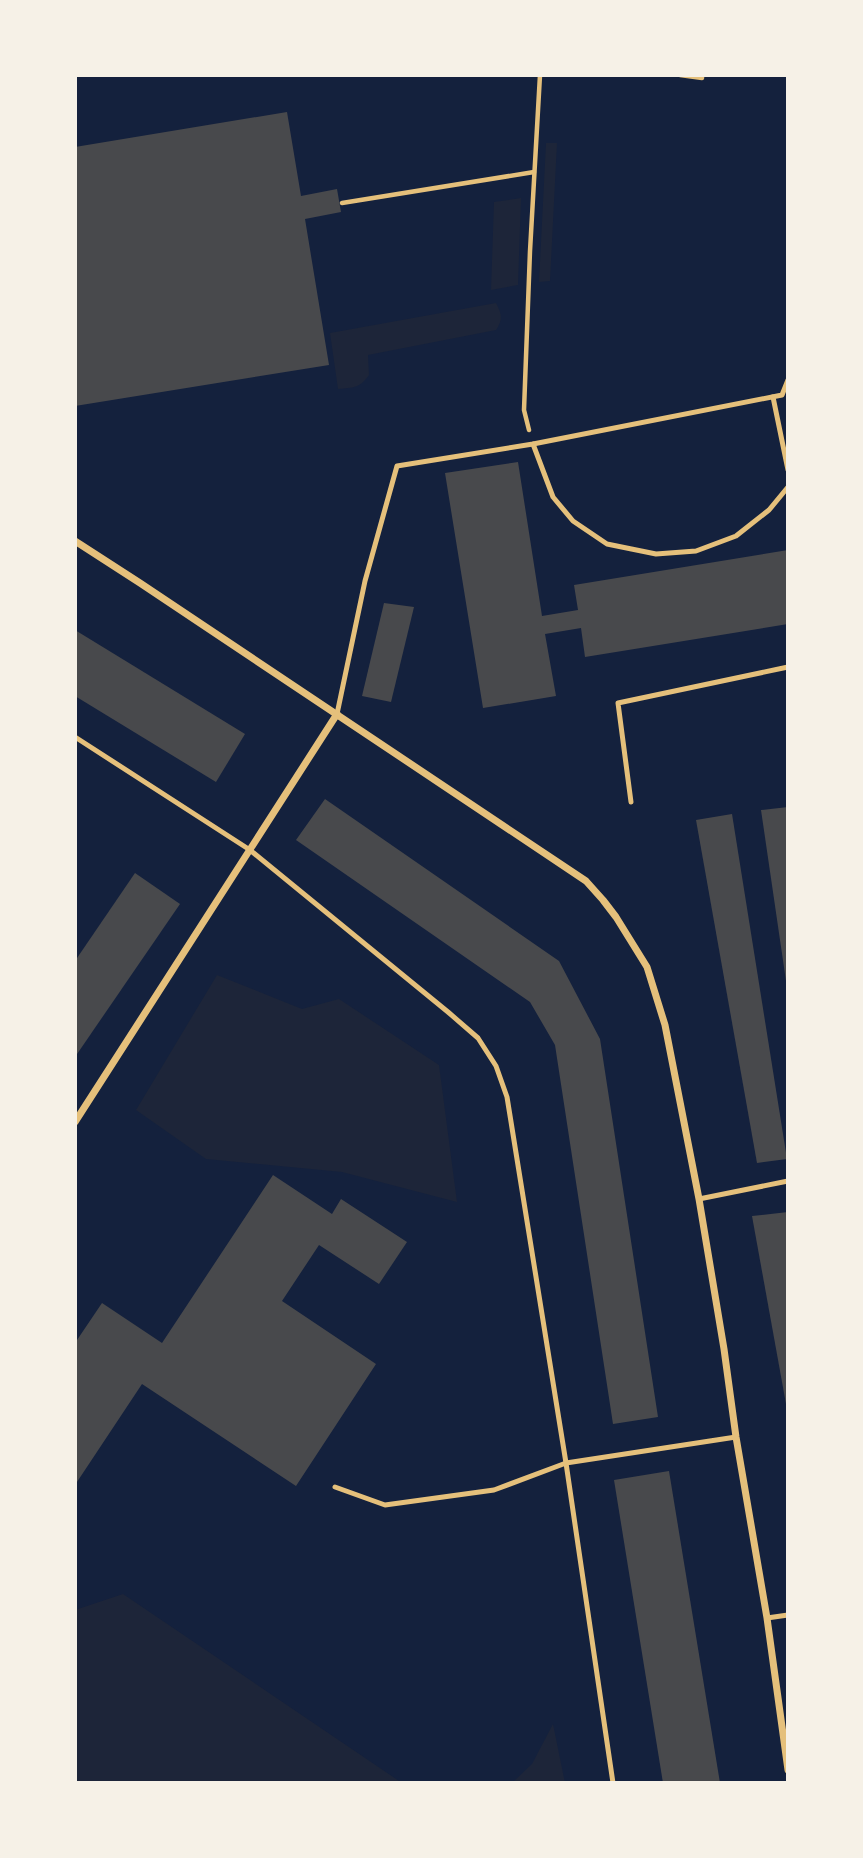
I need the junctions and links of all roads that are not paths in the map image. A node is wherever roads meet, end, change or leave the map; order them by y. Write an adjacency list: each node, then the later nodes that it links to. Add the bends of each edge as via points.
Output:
1 (788, 380): 2 (lane, via 782,396)
2 (774, 397): 3 (lane); 4 (lane)
3 (533, 444): 5 (lane, via 553,497 573,521 607,544 656,554 696,551 736,536 769,510); 8 (lane, via 397,466)
4 (788, 470)
5 (788, 487)
6 (75, 541): 8 (street)
7 (788, 667): 10 (lane, via 618,703)
8 (337, 714): 11 (street); 14 (street, via 586,881 603,900 647,967 666,1025)
9 (75, 737): 11 (lane)
10 (631, 802)
11 (250, 850): 12 (street); 16 (lane, via 478,1038 496,1066 507,1097)
12 (75, 1122)
13 (788, 1181): 14 (lane)
14 (699, 1199): 15 (street)
15 (736, 1437): 16 (lane); 19 (street)
16 (566, 1463): 17 (lane, via 494,1490 385,1505); 21 (lane)
17 (335, 1487)
18 (788, 1615): 19 (lane)
19 (767, 1618): 20 (street)
20 (788, 1770)
21 (613, 1783)

